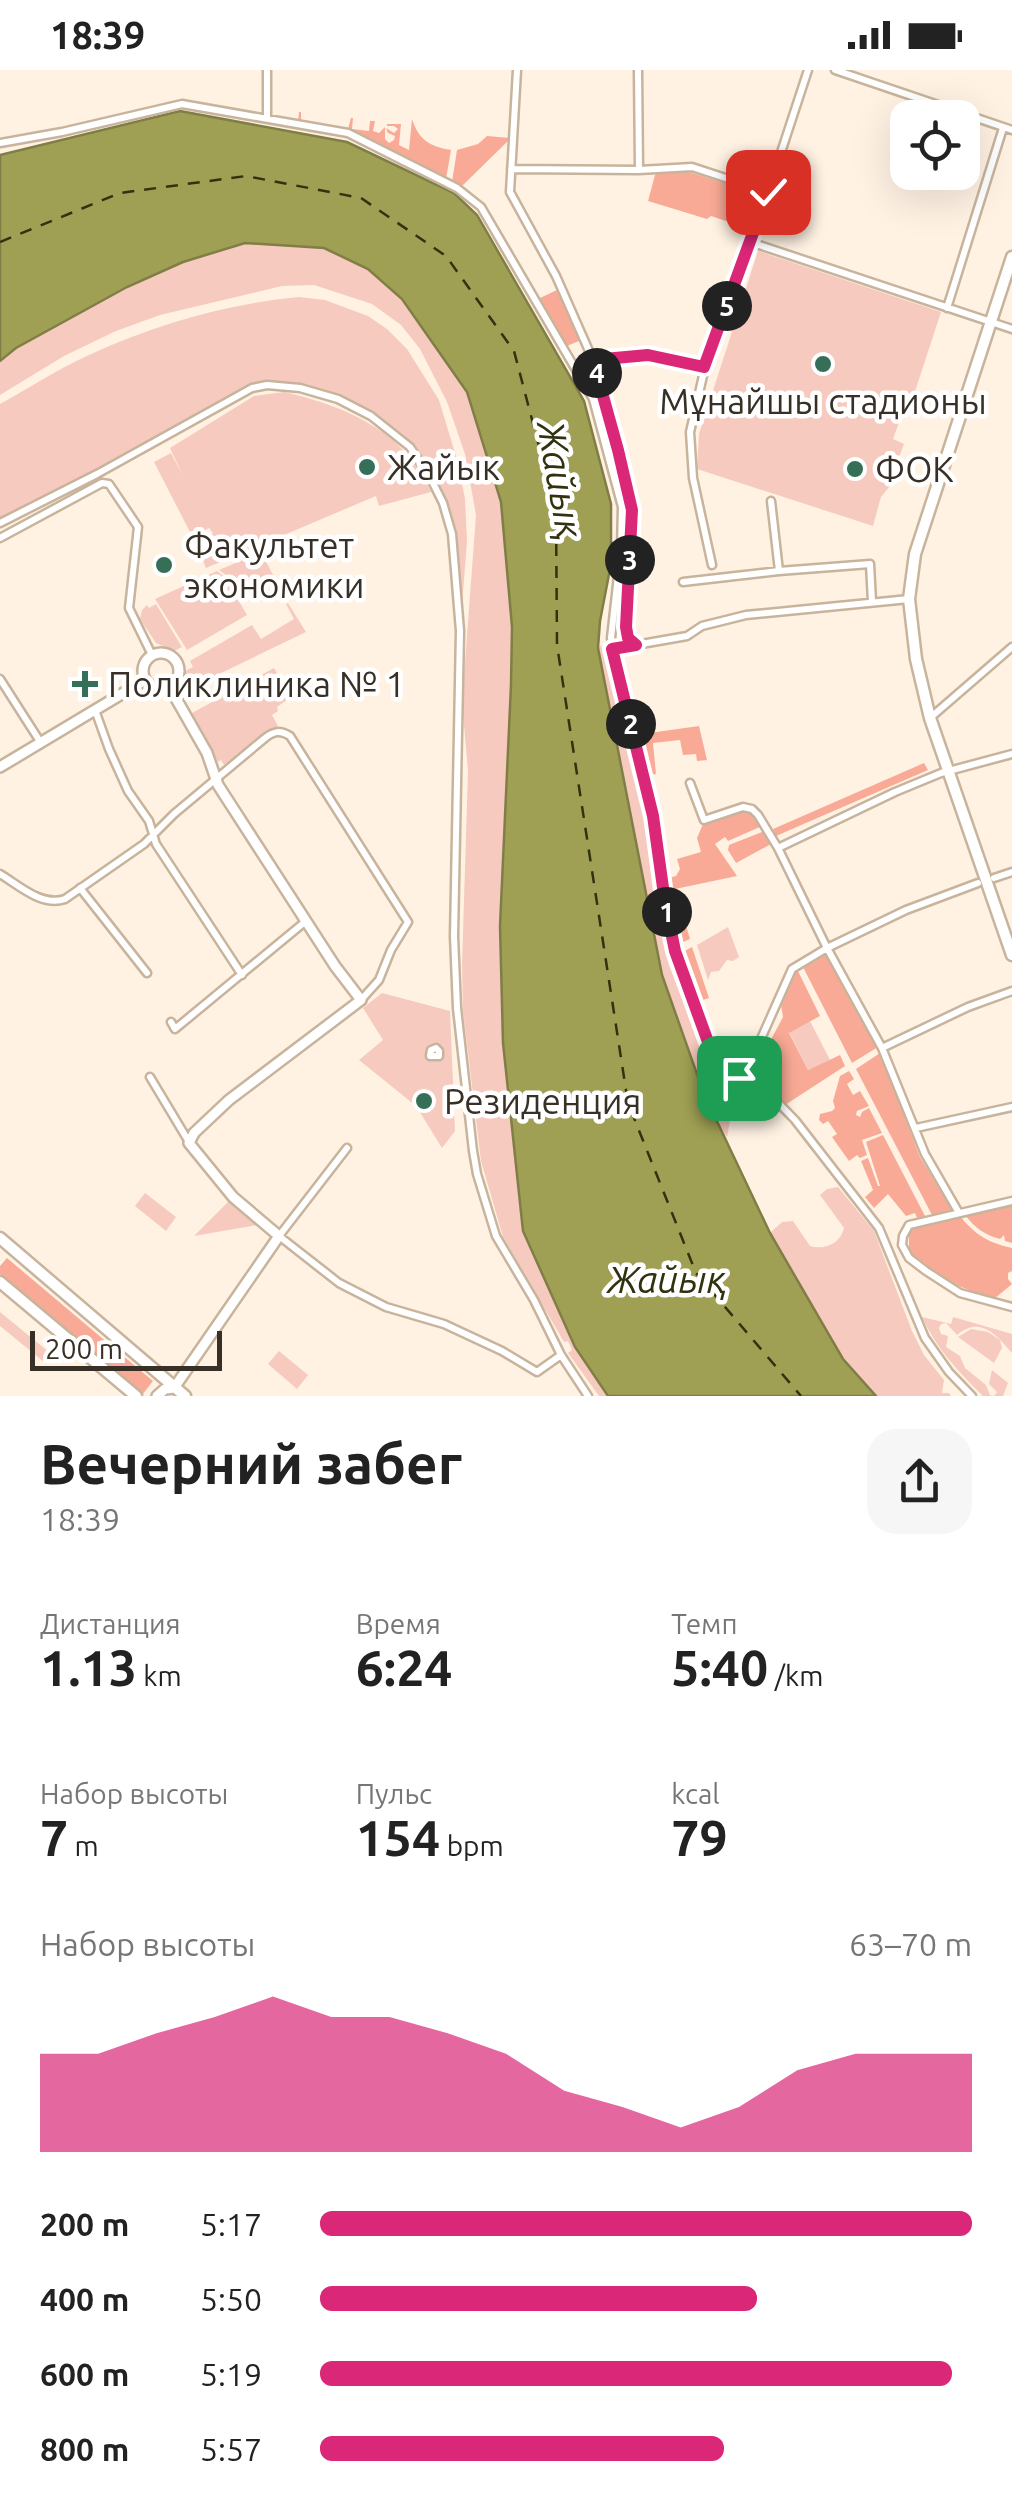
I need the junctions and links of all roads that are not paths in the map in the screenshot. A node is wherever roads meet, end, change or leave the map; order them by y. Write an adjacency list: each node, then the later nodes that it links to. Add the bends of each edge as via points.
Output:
1 (268, 70): 6 (street)
2 (516, 70): 10 (street)
3 (638, 70): 11 (street)
4 (808, 70): 12 (street)
5 (835, 70): 7 (street)
6 (266, 118): 9 (street, via 182,104); 30 (street, via 354,136 457,188 481,208 593,399 622,507)
7 (1003, 128): 8 (street); 15 (street)
8 (1012, 130)
9 (0, 143)
10 (510, 169): 11 (street); 18 (street, via 512,198)
11 (638, 170): 12 (street, via 692,168)
12 (768, 192): 13 (street)
13 (750, 242): 15 (street); 19 (street)
14 (1012, 256): 16 (main road)
15 (947, 308): 16 (street)
16 (990, 322): 17 (street); 26 (main road, via 915,554)
17 (1012, 329)
18 (593, 360): 19 (street, via 648,355); 28 (street, via 632,510 626,627)
19 (704, 367): 23 (street, via 690,432 692,478)
20 (771, 501): 24 (street)
21 (0, 522): 71 (street, via 266,384 338,399 410,447 452,534 460,631 454,936 473,1151 496,1236)
22 (0, 538): 31 (street, via 109,484 138,527 129,608)
23 (712, 566)
24 (779, 571): 25 (street); 27 (street, via 870,564)
25 (684, 582)
26 (908, 599): 27 (street); 36 (main road)
27 (872, 602): 28 (street, via 746,615)
28 (636, 645): 30 (street)
29 (1012, 648): 36 (street)
30 (612, 649): 77 (street, via 653,816 675,951 720,1075 760,1084 845,1184 879,1228 925,1338)
31 (152, 655): 32 (street, via 143,666); 34 (street, via 170,655 178,664)
32 (145, 680): 34 (street); 35 (street)
33 (2, 685): 37 (street)
34 (170, 688): 41 (street)
35 (95, 710): 37 (street); 43 (street)
36 (930, 718): 40 (main road)
37 (40, 743): 39 (street)
38 (1012, 754): 40 (street)
39 (0, 766)
40 (949, 771): 44 (street); 52 (main road)
41 (217, 779): 43 (street); 50 (street); 56 (street, via 272,733 290,736 408,922 379,980)
42 (690, 783): 44 (street, via 704,820 752,809)
43 (153, 836): 49 (street); 54 (street)
44 (778, 848): 51 (street)
45 (1012, 872): 47 (street)
46 (0, 874): 49 (street, via 45,901 65,899)
47 (994, 878)
48 (978, 882): 51 (street)
49 (80, 888): 53 (street)
50 (306, 921): 54 (street); 56 (street)
51 (827, 948): 58 (street); 59 (street, via 792,969)
52 (1012, 955)
53 (147, 973)
54 (242, 974): 57 (street, via 176,1029)
55 (1012, 990): 58 (street)
56 (360, 1000): 63 (street, via 229,1100)
57 (171, 1022)
58 (882, 1048): 62 (street)
59 (748, 1068)
60 (150, 1076): 63 (street)
61 (1012, 1107): 62 (street)
62 (915, 1128): 66 (street)
63 (190, 1143): 67 (street, via 234,1197)
64 (347, 1148): 67 (street)
65 (1012, 1201): 66 (street)
66 (960, 1213): 70 (street, via 909,1225 902,1246 960,1293)
67 (280, 1236): 71 (street, via 339,1283 444,1324 537,1372); 72 (street)
68 (0, 1238): 72 (main road)
69 (0, 1282): 73 (main road)
70 (1012, 1306)
71 (561, 1355): 76 (street)
72 (174, 1392): 74 (street); 75 (main road)
73 (136, 1396)
74 (157, 1396)
75 (185, 1396)
76 (588, 1396)
77 (972, 1396)

